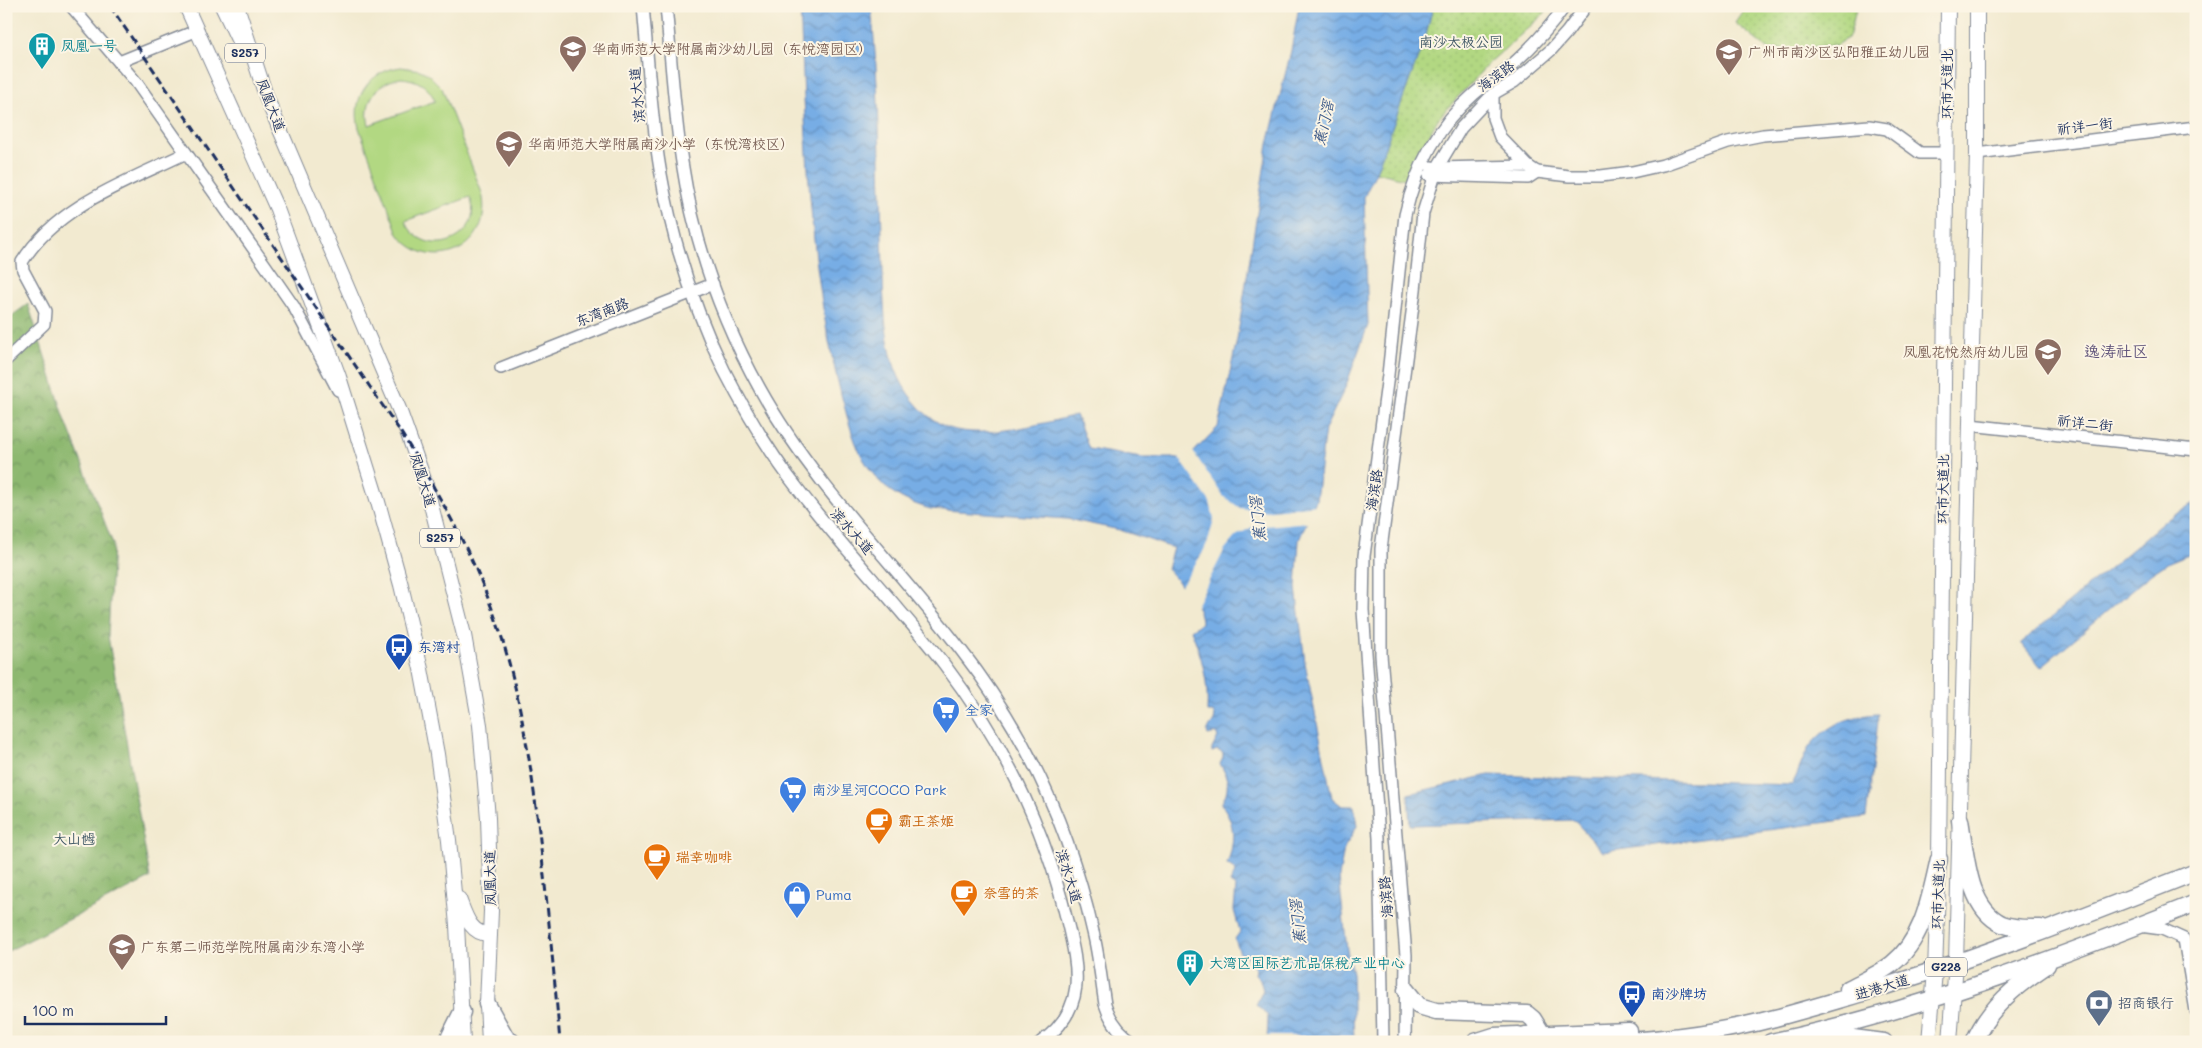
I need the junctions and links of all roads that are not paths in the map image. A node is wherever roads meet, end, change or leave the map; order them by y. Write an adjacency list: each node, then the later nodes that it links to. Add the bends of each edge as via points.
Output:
1 (71, 6): 12 (street)
2 (186, 6): 11 (main road, S257)
3 (222, 6): 14 (main road, S257)
4 (237, 6): 14 (main road, 凤凰大道 / S257)
5 (643, 6): 23 (street, 滨水大道, via 660,168)
6 (666, 6): 22 (street, 滨水大道, via 682,164)
7 (1565, 6): 19 (street, 海滨路, via 1534,44 1453,114)
8 (1586, 6): 13 (street, 海滨路, via 1551,50 1514,82)
9 (1948, 6): 17 (main road, 环市大道北)
10 (1977, 6): 18 (main road, 环市大道北)
11 (198, 30): 12 (street); 26 (main road, S257, via 277,209 340,377)
12 (119, 62): 16 (street)
13 (1493, 94): 20 (street, via 1493,118 1500,137); 21 (street, 海滨路, via 1461,128)
14 (267, 100): 36 (main road, 凤凰大道 / S257, via 399,409 426,484 464,635 480,725 488,818)
15 (2196, 127): 18 (street, 祈详一街)
16 (186, 153): 24 (street, via 86,202 43,235 22,262 45,311 44,324); 26 (street, via 294,307)
17 (1947, 154): 20 (street, via 1920,153 1887,129 1869,126 1763,135 1728,142 1663,165 1601,176 1569,176); 30 (main road, 环市大道北)
18 (1977, 154): 27 (main road, 环市大道北)
19 (1419, 168): 21 (street); 57 (street, 海滨路, via 1405,215 1364,556 1363,610 1378,815)
20 (1533, 169): 21 (street, via 1528,178)
21 (1436, 172): 40 (street, 海滨路, via 1423,213 1381,549 1382,655 1406,955)
22 (713, 284): 23 (street, 东湾南路); 56 (street, 滨水大道, via 747,365 794,445 834,499 962,650 1015,729 1047,792 1078,873 1094,934 1108,1014 1120,1032)
23 (692, 292): 25 (street, 东湾南路); 55 (street, 滨水大道, via 723,367 775,458 816,514 962,689 995,740 1023,795 1056,880 1078,970 1078,984 1069,1011 1052,1034)
24 (6, 360)
25 (501, 368)
26 (352, 420): 32 (main road, S257, via 378,502 421,669 437,754)
27 (1970, 425): 28 (street, 祈详二街); 29 (main road, 环市大道北)
28 (2196, 450)
29 (1960, 820): 35 (highway, via 1978,898 1989,915 2002,924 2019,928); 38 (main road, 环市大道北)
30 (1939, 859): 39 (main road, 环市大道北); 44 (highway, via 1920,928 1907,948 1893,963 1873,976)
31 (2196, 872): 35 (highway, 进港大道 / G228)
32 (454, 886): 36 (main road, via 474,929 478,933); 46 (main road, S257)
33 (2196, 903): 34 (highway, 进港大道 / G228)
34 (2138, 926): 37 (highway, 进港大道 / G228); 45 (street, via 2162,929 2184,939)
35 (2053, 928): 38 (highway, 进港大道 / G228)
36 (490, 934): 43 (main road, 凤凰大道 / S257)
37 (2066, 952): 41 (highway, 进港大道 / G228); 66 (highway, via 2006,996 1988,1017)
38 (1956, 964): 39 (highway, 进港大道 / G228); 41 (main road, 环市大道北)
39 (1935, 971): 42 (main road, 环市大道北); 44 (highway, 进港大道 / G228)
40 (1406, 990): 49 (highway, via 1419,1006 1436,1011 1527,1014); 58 (street, 海滨路)
41 (1954, 992): 42 (highway, 进港大道 / G228); 65 (main road, 环市大道北)
42 (1933, 999): 48 (highway, 进港大道 / G228); 64 (main road, 环市大道北)
43 (488, 1004): 53 (main road, 凤凰大道 / S257); 54 (highway, via 506,1038)
44 (1807, 1009): 47 (highway, 进港大道 / G228)
45 (2196, 1011)
46 (462, 1012): 51 (highway); 52 (main road, S257)
47 (1769, 1020): 50 (highway, 进港大道 / G228); 61 (highway, via 1770,1035)
48 (1812, 1033): 62 (highway, 进港大道 / G228); 63 (highway)
49 (1543, 1035): 50 (highway, via 1654,1030); 59 (highway, via 1494,1036)
50 (1689, 1035): 60 (highway, 进港大道 / G228)
51 (447, 1042)
52 (463, 1042)
53 (489, 1042)
54 (512, 1042)
55 (1041, 1042)
56 (1134, 1042)
57 (1383, 1042)
58 (1405, 1042)
59 (1475, 1042)
60 (1614, 1042)
61 (1764, 1042)
62 (1771, 1042)
63 (1884, 1042)
64 (1929, 1042)
65 (1950, 1042)
66 (1974, 1042)

